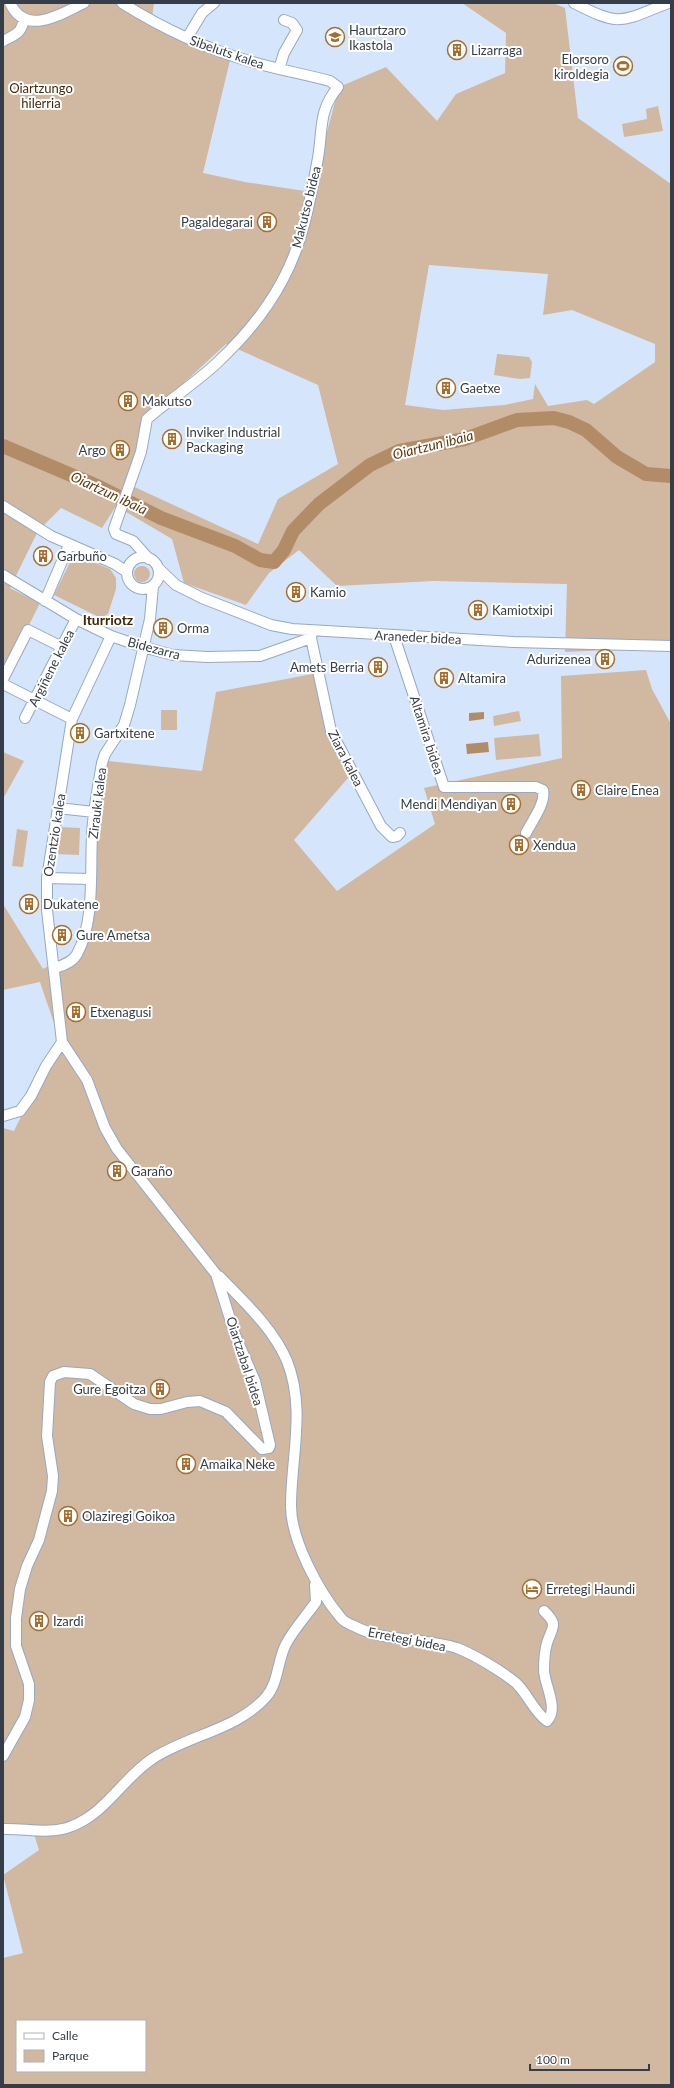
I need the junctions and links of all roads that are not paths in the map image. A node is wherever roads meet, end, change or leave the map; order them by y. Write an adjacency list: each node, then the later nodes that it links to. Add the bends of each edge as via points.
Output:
1 (10, 3): 7 (street, via 16,14)
2 (84, 3): 7 (street, via 45,21)
3 (122, 3): 9 (street, Sibeluts kalea, via 156,24)
4 (214, 3): 9 (street, via 202,12)
5 (574, 3): 6 (street, via 603,18 620,20)
6 (668, 3)
7 (24, 19): 10 (street, via 22,30)
8 (284, 20): 11 (street, via 292,23 297,30 284,52)
9 (187, 38): 11 (street, Sibeluts kalea, via 247,61)
10 (3, 41)
11 (279, 69): 12 (street, Sibeluts kalea, via 330,81)
12 (338, 87): 15 (street, Makutso bidea, via 322,116 318,156 301,236 282,282 266,310 217,363 147,419 141,452 114,529 116,534 133,540)
13 (3, 506): 14 (street, via 34,527)
14 (69, 545): 16 (street); 25 (street)
15 (137, 545): 17 (street); 18 (street)
16 (95, 556): 18 (street); 20 (street)
17 (149, 559): 18 (street); 19 (street)
18 (134, 560): 20 (street)
19 (158, 568): 22 (street, via 158,578); 23 (street, Araneder bidea)
20 (127, 572): 24 (street, via 128,580)
21 (3, 576): 25 (street, Bidezarra)
22 (154, 585): 23 (street, Araneder bidea); 24 (street); 26 (street, Zirauki kalea)
23 (176, 585): 28 (street, Araneder bidea, via 271,625)
24 (138, 589): 26 (street)
25 (45, 602): 27 (street, Bidezarra)
26 (151, 607): 33 (street, Zirauki kalea)
27 (76, 619): 29 (street, Bidezarra); 32 (street, Argiñene kalea)
28 (312, 635): 30 (street, Araneder bidea); 33 (street, Bidezarra, via 260,656 189,657); 41 (street, Ziara kalea, via 330,731 381,826 392,837)
29 (111, 636): 33 (street, Bidezarra); 38 (street, Ozentzio kalea)
30 (394, 636): 31 (street, Araneder bidea, via 542,643); 42 (street, Altamira bidea, via 444,787 536,787 542,790 544,795)
31 (670, 645)
32 (62, 647): 34 (street, via 28,630); 36 (street, Argiñene kalea)
33 (143, 647): 40 (street, Zirauki kalea, via 124,725 102,763)
34 (3, 680)
35 (3, 684): 36 (street)
36 (35, 700): 37 (street, Argiñene kalea); 38 (street)
37 (25, 718)
38 (72, 719): 39 (street, Ozentzio kalea)
39 (58, 808): 40 (street); 43 (street, Ozentzio kalea)
40 (94, 812): 44 (street, Zirauki kalea)
41 (400, 833)
42 (526, 833)
43 (47, 878): 44 (street); 45 (street, Ozentzio kalea, via 47,910)
44 (91, 879): 45 (street, Zirauki kalea, via 88,917 81,946 72,959)
45 (54, 968): 46 (street, Ozentzio kalea)
46 (62, 1042): 47 (street, via 20,1111); 48 (street, Oiartzabal bidea, via 87,1080 105,1128 117,1149)
47 (3, 1116)
48 (216, 1274): 49 (street, Erretegi bidea, via 270,1330 286,1361 296,1393 298,1435 291,1506 293,1530); 51 (street, Oiartzabal bidea, via 235,1335 255,1381 269,1448 262,1449 226,1412 200,1401 150,1409 134,1404 90,1374 64,1372 53,1376 50,1382 47,1436 53,1476 52,1491 39,1540 20,1589 16,1618 16,1646 29,1684 29,1700 25,1717)
49 (312, 1574): 50 (street, Erretegi bidea, via 342,1620 363,1631 386,1638 457,1648 478,1658 516,1683 536,1711 548,1721 552,1716 552,1708 544,1673 544,1655 554,1625 552,1618); 52 (street, via 316,1602 286,1643 273,1685 260,1703 230,1722 174,1745 151,1760 103,1806 81,1822 60,1829)
50 (544, 1611)
51 (3, 1756)
52 (3, 1829)

